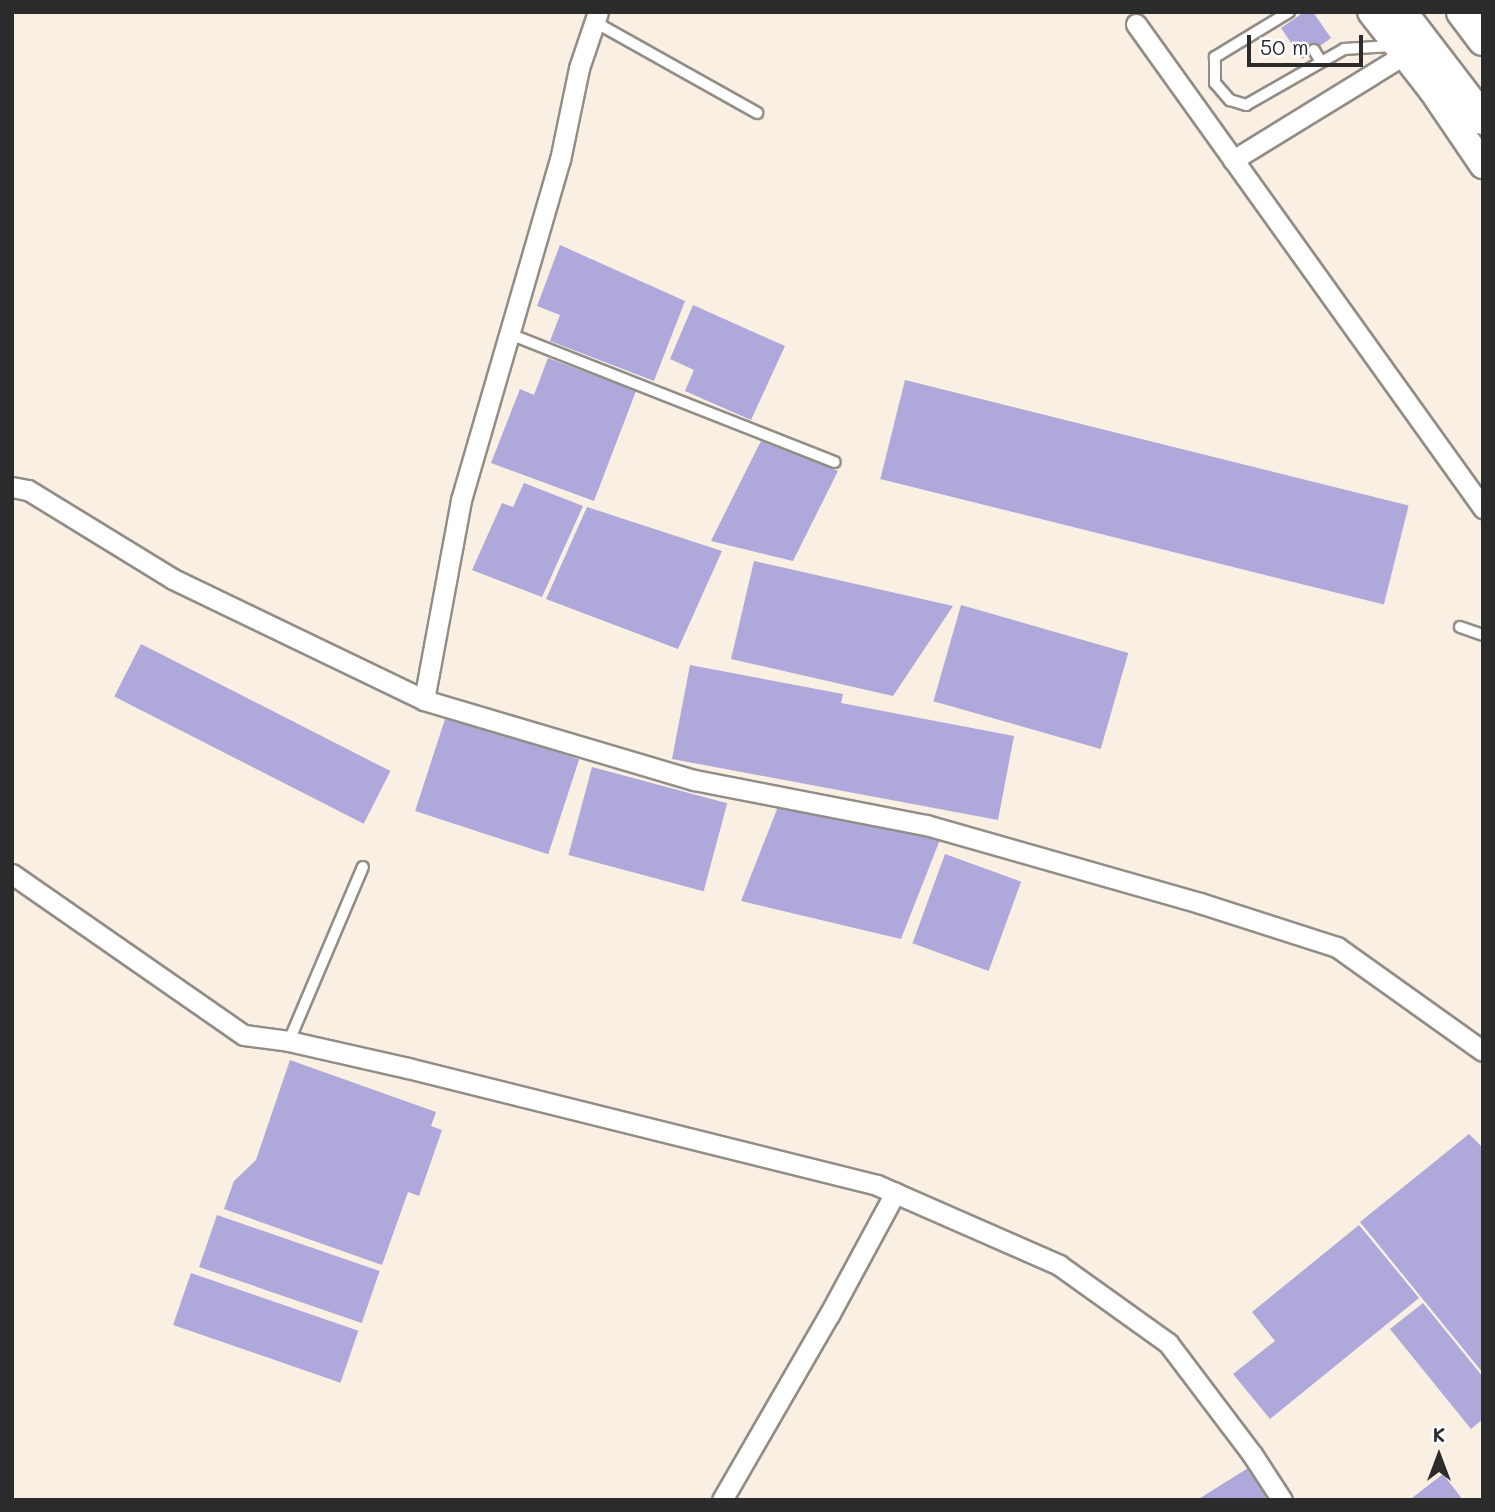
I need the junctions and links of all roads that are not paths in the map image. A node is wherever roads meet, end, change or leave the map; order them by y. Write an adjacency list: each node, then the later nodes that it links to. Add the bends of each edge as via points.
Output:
1 (1371, 12): 9 (street)
2 (1401, 12): 12 (main road)
3 (1462, 12): 7 (main road)
4 (1291, 14): 10 (lane, via 1215,57 1213,74 1219,90 1246,105)
5 (596, 17): 11 (lane); 15 (street, via 579,68 560,160)
6 (1136, 24): 13 (street)
7 (1483, 40)
8 (1314, 50): 10 (lane)
9 (1401, 51): 10 (lane, via 1344,49); 13 (street); 14 (street)
10 (1321, 62)
11 (757, 113)
12 (1483, 119)
13 (1233, 160): 18 (street)
14 (1483, 164)
15 (507, 334): 16 (lane); 21 (street, via 461,500)
16 (835, 462)
17 (12, 487): 21 (street, via 28,490 173,579)
18 (1483, 508)
19 (1461, 627): 20 (lane)
20 (1483, 635)
21 (424, 700): 25 (street, via 695,780 926,825 1337,947)
22 (363, 867): 24 (lane)
23 (12, 874): 24 (street, via 244,1035)
24 (289, 1041): 26 (street)
25 (1483, 1051)
26 (895, 1193): 27 (street); 28 (street, via 1059,1265 1167,1343)
27 (722, 1500)
28 (1282, 1500)

